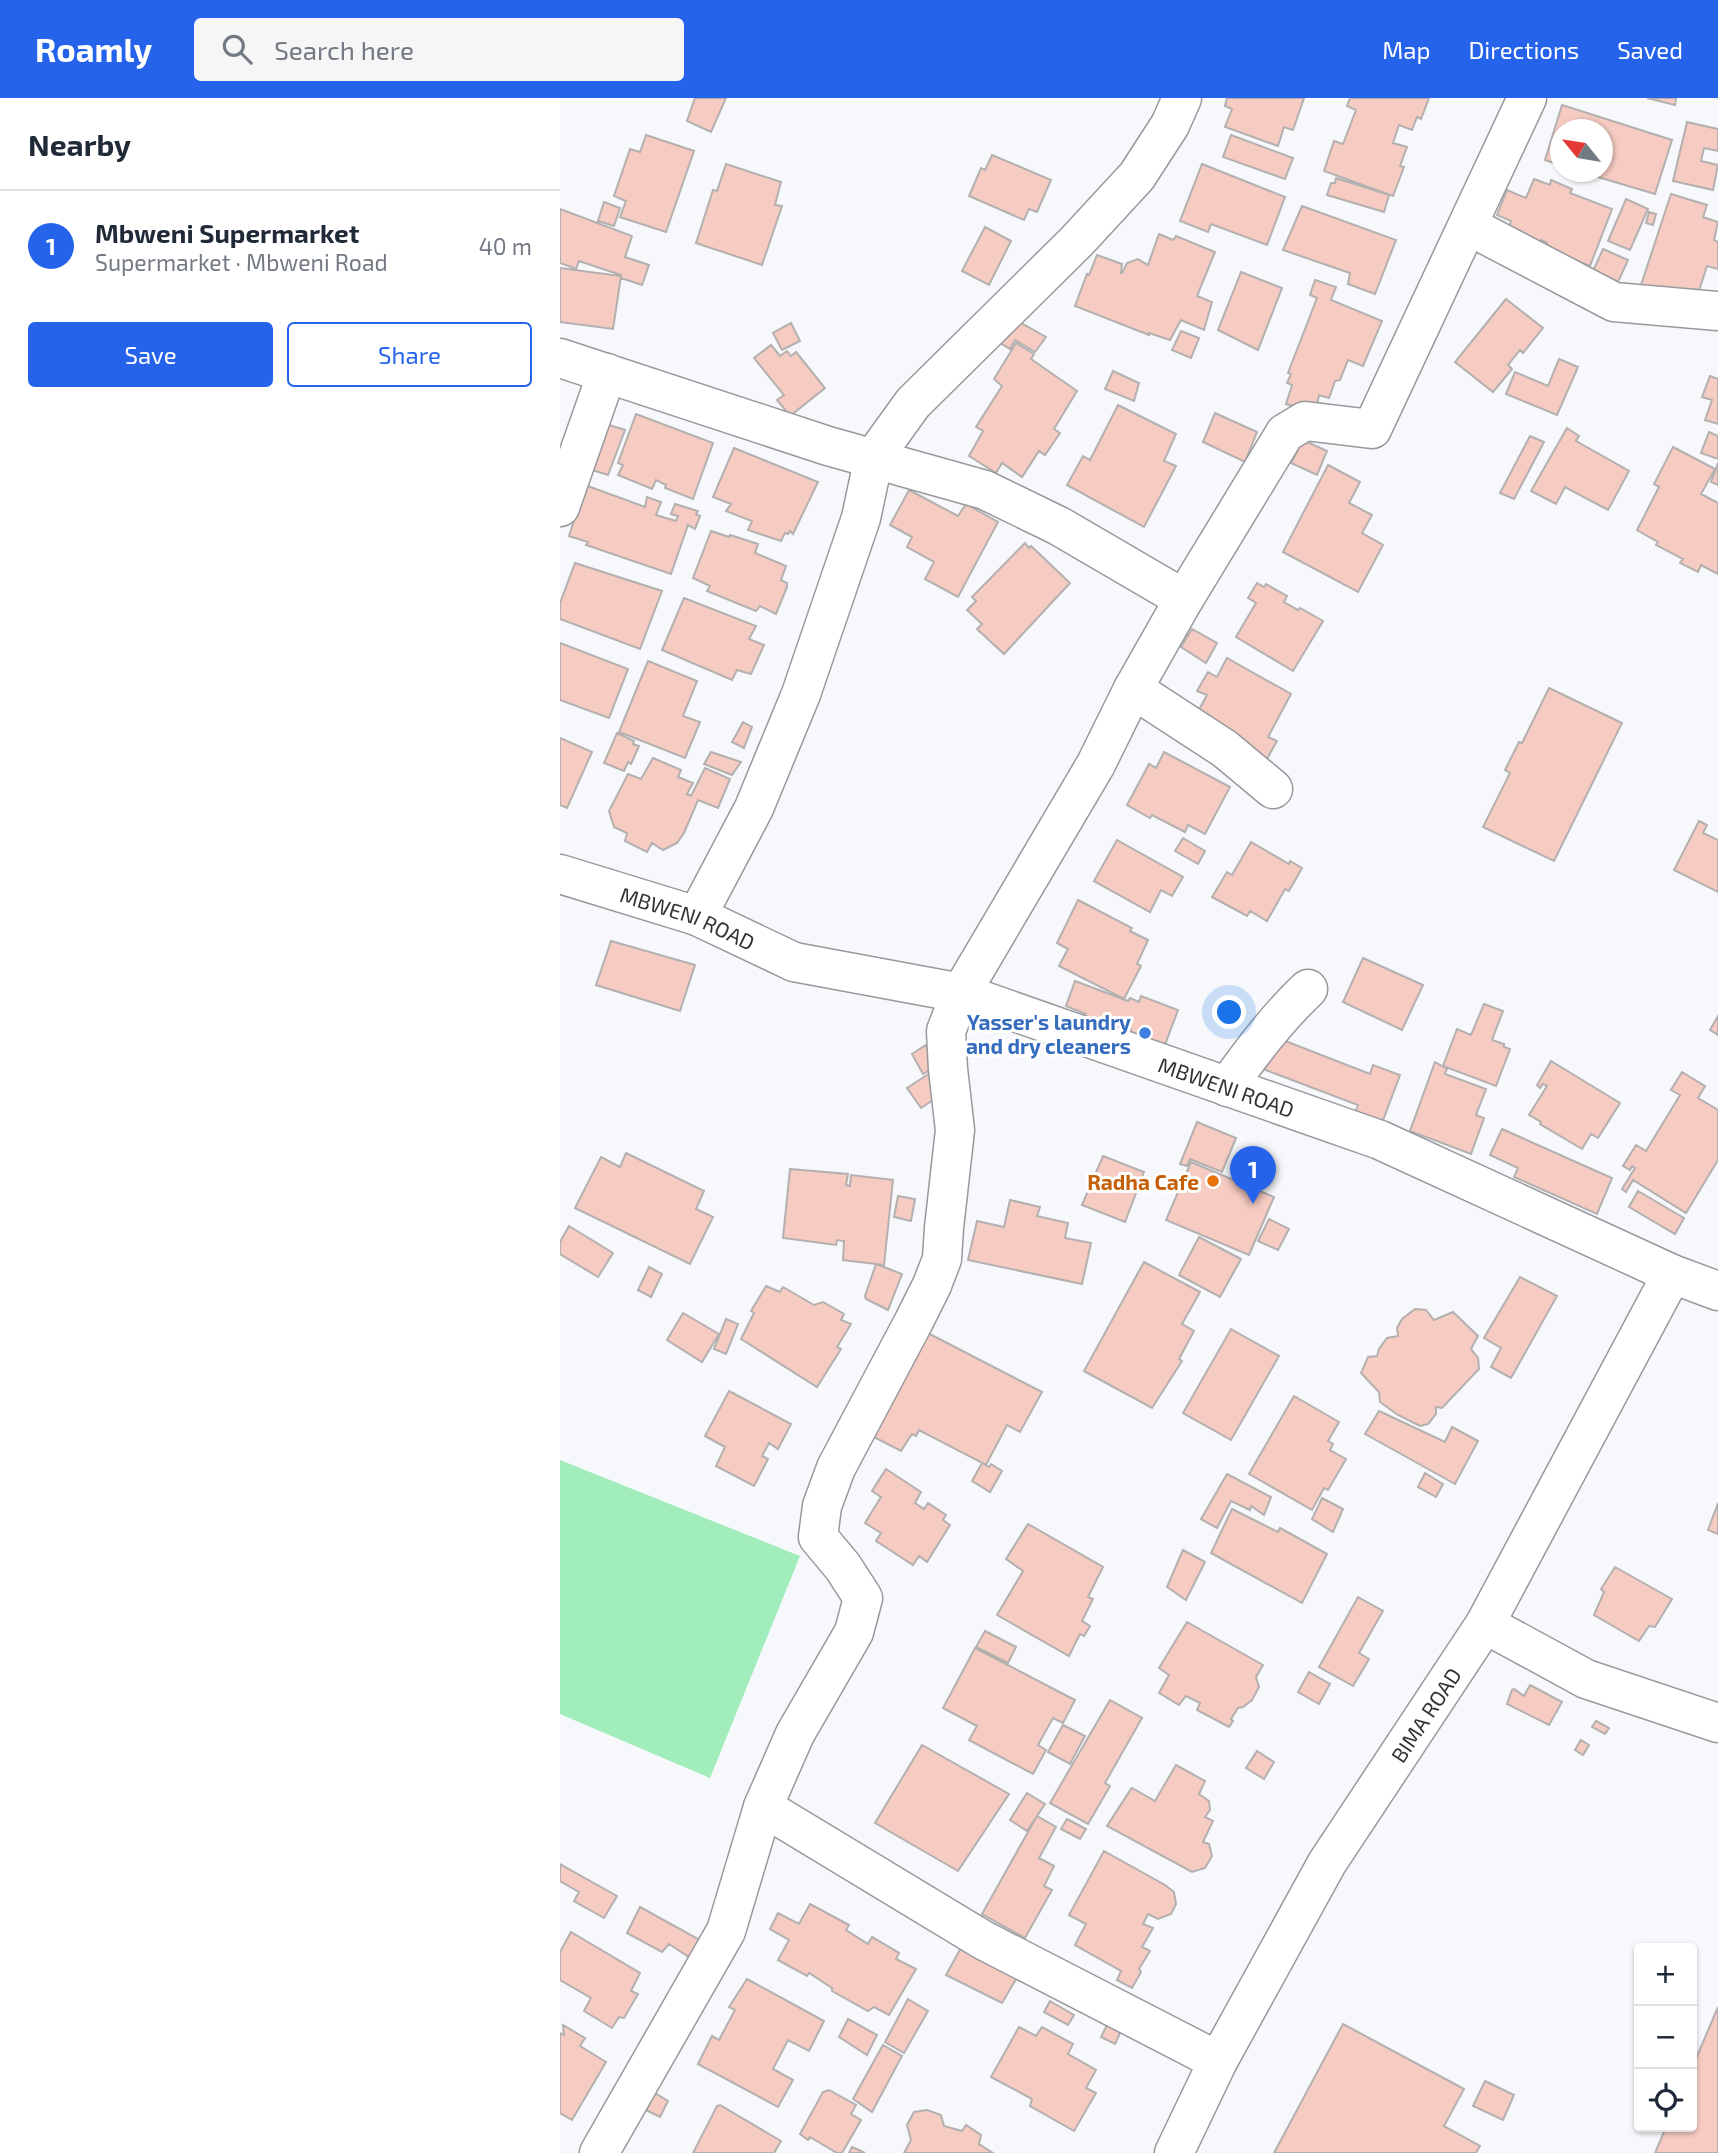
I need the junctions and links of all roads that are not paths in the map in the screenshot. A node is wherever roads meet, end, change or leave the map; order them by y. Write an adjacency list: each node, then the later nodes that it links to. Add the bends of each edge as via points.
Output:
1 (1182, 98): 7 (street, via 1137,176 913,403)
2 (1527, 98): 3 (street)
3 (1469, 226): 4 (street, via 1614,302); 9 (street, via 1373,429 1306,421 1284,433)
4 (1718, 311)
5 (560, 358): 6 (street)
6 (607, 373): 7 (street); 8 (street)
7 (874, 457): 9 (street, via 985,490 1059,526); 13 (street, via 861,518 801,694 754,808)
8 (560, 507)
9 (1184, 599): 10 (street)
10 (1133, 689): 11 (street, via 1225,749); 15 (street, via 1096,764)
11 (1273, 789)
12 (560, 874): 13 (street, MBWENI ROAD)
13 (697, 916): 15 (street, MBWENI ROAD, via 794,962)
14 (1308, 989): 16 (street, via 1282,1013)
15 (961, 993): 16 (street, MBWENI ROAD); 21 (street, via 946,1031 955,1130 942,1259 836,1468 822,1506 818,1537 863,1598 854,1632 795,1734)
16 (1227, 1087): 17 (street, MBWENI ROAD, via 1380,1140)
17 (1672, 1274): 18 (street, MBWENI ROAD); 19 (street, BIMA ROAD)
18 (1718, 1290)
19 (1485, 1623): 20 (street, via 1586,1679); 22 (street, BIMA ROAD, via 1327,1863)
20 (1718, 1723)
21 (763, 1807): 22 (street, via 983,1940); 23 (street, via 726,1931)
22 (1218, 2061): 24 (street, BIMA ROAD)
23 (599, 2153)
24 (1174, 2153)

